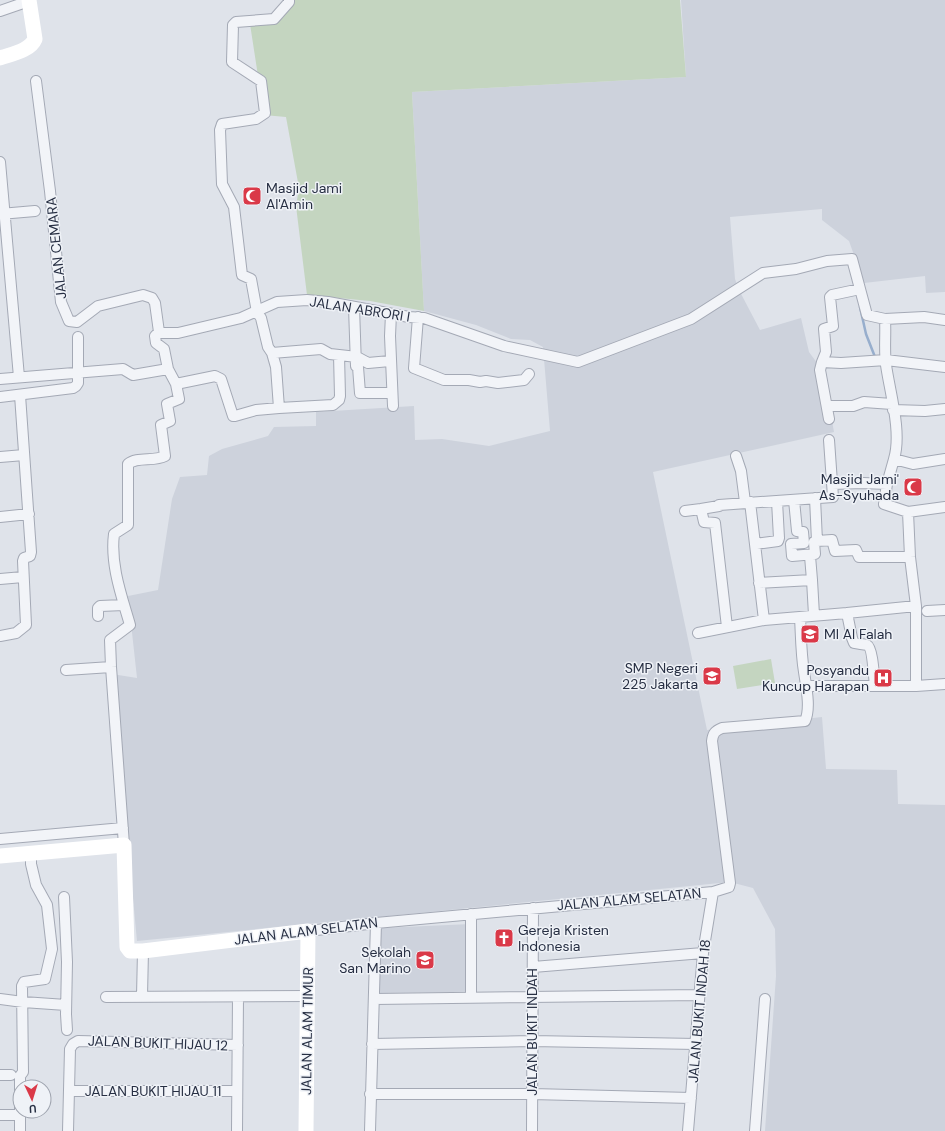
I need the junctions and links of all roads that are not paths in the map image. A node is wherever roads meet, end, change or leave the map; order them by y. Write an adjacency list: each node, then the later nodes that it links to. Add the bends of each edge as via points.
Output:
1 (29, 0): 3 (street); 4 (street, via 34,42 28,48)
2 (289, 0): 11 (street, via 274,19 234,24 232,62 261,81 265,113 256,119 222,124 220,130 222,184 234,207 241,271 242,275 251,279)
3 (0, 11)
4 (0, 58)
5 (36, 81): 16 (street, JALAN CEMARA, via 61,302 69,321 77,322 98,306 142,295 152,298 155,303)
6 (0, 162): 8 (street)
7 (35, 211): 8 (street)
8 (2, 214): 28 (street)
9 (857, 290): 13 (street, JALAN ABRORI I, via 849,259 763,273 691,319 578,362 504,346); 14 (street, via 867,315); 23 (street, via 830,297 834,326 824,329 826,352)
10 (354, 307): 11 (street, JALAN ABRORI I, via 307,300 277,302); 12 (street, JALAN ABRORI I); 20 (street)
11 (257, 312): 16 (street, via 178,333); 18 (street)
12 (391, 314): 13 (street, JALAN ABRORI I); 21 (street)
13 (418, 317): 27 (street, via 414,368 443,380 498,383 524,380)
14 (885, 319): 15 (street, via 924,317); 22 (street)
15 (945, 320)
16 (159, 332): 25 (street, via 155,336 156,343 164,349)
17 (78, 337): 26 (street)
18 (272, 353): 19 (street, via 321,349); 37 (street, via 276,367)
19 (339, 355): 20 (street); 37 (street, via 340,390 336,404)
20 (355, 356): 21 (street, via 368,362); 31 (street, via 360,393)
21 (390, 361): 31 (street)
22 (882, 361): 23 (street); 24 (street); 36 (street)
23 (822, 362): 35 (street, via 820,370)
24 (945, 367)
25 (168, 369): 26 (street, via 133,375 123,369); 30 (street)
26 (78, 372): 28 (street); 32 (street, via 78,383 73,388)
27 (529, 374)
28 (19, 377): 29 (street)
29 (0, 379)
30 (176, 384): 37 (street, via 218,377 221,379 232,416); 66 (street, via 179,399 167,404 170,421 161,425 165,456 132,461 128,464 128,525 114,534 113,544 115,568)
31 (392, 393): 34 (street)
32 (20, 395): 33 (street); 41 (street)
33 (0, 397)
34 (393, 406)
35 (827, 406): 36 (street, via 853,406 864,402); 39 (street)
36 (893, 407): 38 (street, via 925,411); 44 (street, via 897,450)
37 (279, 408)
38 (945, 409)
39 (829, 419)
40 (829, 440): 46 (street)
41 (24, 455): 43 (street); 56 (street)
42 (736, 456): 51 (street)
43 (0, 457)
44 (894, 459): 45 (street, via 913,464); 47 (street)
45 (945, 459)
46 (832, 484): 47 (street); 48 (street, via 833,497)
47 (887, 484): 54 (street, via 884,504)
48 (815, 498): 49 (street); 58 (street)
49 (794, 500): 50 (street); 60 (street, via 797,531 803,532 804,543 791,544 792,556)
50 (777, 501): 51 (street); 59 (street, via 779,538 776,542)
51 (748, 502): 53 (street, via 720,504); 59 (street)
52 (945, 507): 54 (street)
53 (701, 509): 55 (street); 75 (street, via 704,522 715,523)
54 (904, 510): 61 (street)
55 (685, 511)
56 (29, 514): 57 (street); 62 (street, via 32,552 24,558)
57 (0, 516)
58 (817, 541): 60 (street, via 814,542 815,554); 61 (street, via 833,540 835,551 856,550 859,557)
59 (755, 544): 65 (street)
60 (810, 556): 64 (street)
61 (910, 557): 67 (street)
62 (23, 577): 63 (street); 77 (street, via 26,625 16,634)
63 (0, 579)
64 (812, 580): 65 (street); 71 (street)
65 (759, 583): 74 (street)
66 (124, 604): 72 (street, via 100,606); 78 (street, via 130,626 110,640)
67 (916, 606): 70 (street); 83 (street)
68 (945, 610): 69 (street)
69 (927, 611)
70 (847, 613): 71 (street); 82 (street, via 854,643 870,648)
71 (814, 615): 73 (street)
72 (98, 616)
73 (800, 617): 74 (street); 81 (street)
74 (764, 620): 75 (street)
75 (727, 628): 76 (street)
76 (698, 633)
77 (0, 636)
78 (111, 667): 79 (street); 84 (street)
79 (66, 670)
80 (945, 684): 83 (street)
81 (807, 686): 82 (street); 89 (street, via 808,707 805,721 722,728 715,731 712,736 730,883 725,889)
82 (874, 686): 83 (street)
83 (916, 686)
84 (122, 828): 85 (street); 86 (street)
85 (0, 839)
86 (124, 845): 87 (street); 95 (street, JALAN ALAM SELATAN, via 127,947 130,951)
87 (31, 854): 88 (street); 108 (street, via 36,886 47,906 52,949 45,979 24,982)
88 (0, 856)
89 (713, 892): 91 (street, JALAN ALAM SELATAN); 96 (street, JALAN BUKIT INDAH 18)
90 (64, 897): 109 (street)
91 (533, 908): 92 (street, JALAN ALAM SELATAN); 97 (street, JALAN BUKIT INDAH)
92 (471, 914): 93 (street, JALAN ALAM SELATAN); 104 (street)
93 (376, 923): 94 (street, JALAN ALAM SELATAN); 106 (street)
94 (308, 930): 95 (street, JALAN ALAM SELATAN); 100 (street, JALAN ALAM TIMUR)
95 (143, 951): 99 (street)
96 (703, 953): 97 (street); 98 (street, JALAN BUKIT INDAH 18)
97 (532, 967): 101 (street, JALAN BUKIT INDAH)
98 (700, 995): 101 (street); 113 (street, JALAN BUKIT INDAH 18)
99 (142, 996): 102 (street); 103 (street)
100 (307, 996): 103 (street); 129 (street, JALAN ALAM TIMUR)
101 (532, 996): 104 (street); 111 (street, JALAN BUKIT INDAH)
102 (106, 997)
103 (238, 997): 114 (street)
104 (470, 997): 106 (street)
105 (0, 999): 108 (street)
106 (374, 999): 112 (street)
107 (765, 999): 133 (street)
108 (23, 1002): 109 (street); 115 (street, via 24,1072)
109 (66, 1004): 110 (street)
110 (67, 1030)
111 (532, 1040): 112 (street); 113 (street); 121 (street, JALAN BUKIT INDAH)
112 (372, 1044): 120 (street)
113 (696, 1044): 122 (street, JALAN BUKIT INDAH 18)
114 (238, 1046): 118 (street, JALAN BUKIT HIJAU 12, via 78,1041 72,1044 70,1049); 119 (street)
115 (16, 1075): 116 (street); 117 (street)
116 (0, 1076)
117 (16, 1079)
118 (69, 1091): 119 (street, JALAN BUKIT HIJAU 11); 127 (street)
119 (237, 1091): 128 (street)
120 (370, 1094): 121 (street); 130 (street)
121 (532, 1094): 122 (street); 131 (street, JALAN BUKIT INDAH)
122 (691, 1098): 132 (street, JALAN BUKIT INDAH 18)
123 (0, 1115): 124 (street)
124 (12, 1115)
125 (20, 1119): 126 (street)
126 (20, 1131)
127 (68, 1131)
128 (237, 1131)
129 (306, 1131)
130 (370, 1131)
131 (532, 1131)
132 (688, 1131)
133 (755, 1131)

